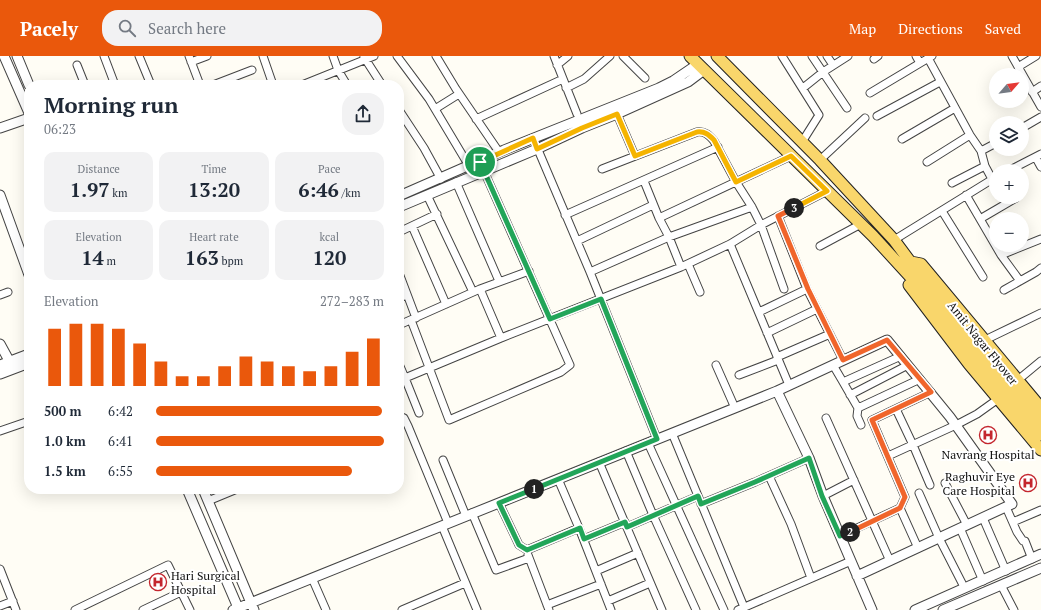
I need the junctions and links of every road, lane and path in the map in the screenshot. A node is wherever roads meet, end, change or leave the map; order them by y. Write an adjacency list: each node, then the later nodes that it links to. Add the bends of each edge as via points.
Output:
1 (4, 56): 54 (street)
2 (17, 56): 37 (street)
3 (104, 56): 39 (street)
4 (139, 56): 40 (street)
5 (207, 56): 25 (street)
6 (263, 56): 43 (street)
7 (333, 56): 33 (street)
8 (374, 56): 24 (street)
9 (397, 56): 58 (street)
10 (437, 56): 53 (street)
11 (554, 56): 29 (street)
12 (568, 56): 29 (street)
13 (610, 56): 49 (street, via 584,79)
14 (623, 56): 35 (street)
15 (717, 56): 72 (main road)
16 (782, 56): 50 (street)
17 (812, 56): 34 (street)
18 (827, 56): 30 (street)
19 (848, 56): 30 (street)
20 (916, 56): 26 (street)
21 (1012, 56): 31 (street)
22 (1036, 56): 31 (street)
23 (930, 57): 26 (street); 47 (street)
24 (364, 58): 33 (street); 46 (street)
25 (190, 59): 41 (street)
26 (920, 63): 52 (street)
27 (697, 64): 60 (street, via 688,82); 70 (street, via 659,88); 79 (main road)
28 (78, 65): 38 (street)
29 (557, 65): 36 (street)
30 (833, 65): 34 (street)
31 (1018, 67): 51 (street)
32 (252, 70): 42 (street)
33 (338, 70): 44 (street); 45 (street)
34 (823, 72): 50 (street); 56 (street)
35 (645, 78)
36 (563, 79): 49 (street); 65 (street)
37 (27, 80)
38 (83, 80)
39 (113, 80)
40 (149, 80)
41 (198, 80)
42 (225, 80)
43 (271, 80)
44 (314, 80)
45 (344, 80)
46 (379, 80)
47 (940, 82): 57 (street); 61 (street)
48 (1041, 86): 51 (street)
49 (566, 88): 59 (street)
50 (803, 88): 72 (street, via 819,114)
51 (1032, 92): 55 (street)
52 (870, 93)
53 (459, 94): 58 (street); 65 (street)
54 (24, 102)
55 (1041, 107)
56 (847, 108)
57 (955, 108): 69 (street); 71 (street)
58 (434, 109): 85 (street)
59 (577, 114)
60 (617, 114): 75 (street); 78 (street)
61 (877, 116)
62 (1041, 117): 67 (street)
63 (404, 118): 91 (street)
64 (865, 118): 81 (street)
65 (476, 119): 77 (street)
66 (24, 120): 68 (street)
67 (1029, 124)
68 (0, 128)
69 (970, 135): 76 (street); 83 (street)
70 (533, 138): 75 (street); 77 (street)
71 (902, 139)
72 (802, 142): 81 (main road)
73 (718, 147): 78 (street, via 710,136 702,131); 92 (street); 95 (street)
74 (989, 147): 76 (street)
75 (537, 149): 89 (street); 109 (street)
76 (981, 151): 86 (street)
77 (499, 152): 82 (street)
78 (635, 156): 88 (street)
79 (791, 156): 95 (street); 97 (main road)
80 (1038, 156): 84 (street); 87 (street)
81 (820, 160): 118 (main road)
82 (480, 162): 85 (street); 89 (street)
83 (927, 162)
84 (1022, 164)
85 (469, 166): 91 (street)
86 (985, 166): 90 (street); 96 (street)
87 (1041, 167)
88 (602, 169)
89 (484, 171): 94 (street); 128 (street)
90 (989, 171)
91 (441, 179): 98 (street)
92 (644, 181): 104 (street); 109 (street)
93 (989, 181): 101 (street)
94 (456, 182): 100 (street); 133 (street)
95 (736, 182): 105 (street); 111 (street)
96 (952, 183)
97 (827, 191): 110 (street); 113 (main road)
98 (404, 194)
99 (0, 195): 107 (street)
100 (427, 195): 103 (street); 108 (street)
101 (966, 195): 106 (street); 112 (street)
102 (1006, 204): 112 (street)
103 (404, 205)
104 (653, 205): 111 (street); 120 (street)
105 (752, 208): 114 (street); 117 (street)
106 (942, 211): 118 (street); 130 (street)
107 (3, 212): 123 (street)
108 (436, 214): 115 (street); 137 (street)
109 (565, 215): 120 (street)
110 (778, 216): 114 (street); 136 (street)
111 (659, 218): 117 (street)
112 (980, 219): 124 (street)
113 (861, 224): 122 (street); 126 (main road)
114 (761, 225): 121 (street); 135 (street)
115 (412, 226): 116 (street); 145 (street)
116 (404, 230)
117 (669, 237): 125 (street); 129 (street)
118 (894, 240): 126 (main road)
119 (1041, 240): 124 (street)
120 (577, 241): 129 (street)
121 (730, 244): 125 (street); 147 (street)
122 (820, 246)
123 (24, 250)
124 (1001, 255): 132 (street)
125 (684, 266): 140 (street); 144 (street)
126 (907, 266): 131 (main road, Amit Nagar Flyover); 155 (main road, via 921,264); 179 (main road, via 907,282)
127 (1041, 268): 132 (street)
128 (529, 271): 133 (street); 150 (street)
129 (590, 272): 144 (street)
130 (983, 277)
131 (920, 281): 187 (main road, Amit Nagar Flyover); 193 (main road, Amit Nagar Flyover)
132 (1020, 281): 138 (street)
133 (499, 282): 137 (street)
134 (404, 287): 142 (street)
135 (784, 289)
136 (808, 289): 146 (street); 147 (street)
137 (476, 290): 145 (street); 154 (street)
138 (1004, 290)
139 (8, 292): 141 (street)
140 (700, 292)
141 (0, 295)
142 (407, 295): 143 (street); 149 (street)
143 (404, 296)
144 (601, 299): 150 (street); 194 (street)
145 (446, 304): 149 (street)
146 (818, 309): 152 (street); 153 (street)
147 (759, 312): 152 (street)
148 (1041, 313): 155 (street)
149 (414, 319): 151 (street); 168 (street)
150 (550, 319): 154 (street); 168 (street, via 570,365 561,372 449,420)
151 (404, 323)
152 (767, 333): 159 (street)
153 (830, 334): 159 (street); 160 (street)
154 (501, 338): 168 (street)
155 (985, 340): 173 (main road)
156 (0, 344): 164 (street)
157 (901, 356): 160 (street, via 887,340); 167 (street); 174 (street)
158 (24, 357): 164 (street)
159 (778, 358): 170 (street); 175 (street)
160 (843, 360): 166 (street)
161 (1041, 361): 173 (street)
162 (24, 364): 164 (street)
163 (0, 365): 164 (street)
164 (12, 365): 169 (street)
165 (716, 365): 180 (street)
166 (833, 365): 174 (street); 175 (street)
167 (908, 365): 172 (street); 178 (street)
168 (430, 367): 171 (street)
169 (0, 374)
170 (739, 375)
171 (405, 378): 184 (street)
172 (920, 379): 177 (street); 181 (street)
173 (1018, 380): 183 (main road)
174 (843, 382): 178 (street)
175 (789, 385): 176 (street)
176 (777, 391): 180 (street); 200 (street)
177 (931, 392): 182 (street); 190 (street)
178 (850, 395): 181 (street)
179 (998, 399): 190 (street); 197 (main road)
180 (735, 408): 192 (street)
181 (858, 408): 189 (street, via 857,416)
182 (896, 408): 196 (street); 199 (street, via 872,420)
183 (1041, 408)
184 (419, 413)
185 (404, 418): 226 (street)
186 (826, 418): 205 (street)
187 (1041, 422)
188 (24, 423): 191 (street)
189 (861, 425)
190 (956, 425): 196 (street); 218 (street, via 1012,504)
191 (0, 431)
192 (672, 433): 194 (street); 212 (street)
193 (1041, 434)
194 (657, 439): 195 (street)
195 (648, 443): 198 (street); 217 (street)
196 (913, 445): 199 (street); 207 (street)
197 (1041, 450)
198 (626, 452): 202 (street); 222 (street)
199 (888, 456): 219 (street, via 905,497)
200 (809, 458): 203 (street); 213 (street)
201 (443, 460): 221 (street)
202 (599, 462): 204 (street); 227 (street)
203 (769, 476): 216 (street); 247 (street, via 791,524)
204 (558, 479): 215 (street); 229 (street)
205 (854, 480): 213 (street); 224 (street)
206 (945, 483): 228 (street)
207 (930, 485)
208 (919, 493): 231 (street)
209 (189, 494): 261 (street)
210 (205, 494): 214 (street)
211 (225, 494): 214 (street)
212 (698, 496): 216 (street); 217 (street)
213 (822, 496): 230 (street)
214 (208, 501): 258 (street)
215 (499, 503): 221 (street); 234 (street, via 519,545)
216 (701, 504): 262 (street)
217 (676, 505): 222 (street); 273 (street)
218 (1006, 507): 223 (street); 225 (street)
219 (900, 508): 224 (street); 233 (street)
220 (1041, 510): 225 (street)
221 (469, 515): 226 (street); 237 (street, via 496,570)
222 (653, 515): 227 (street); 272 (street)
223 (984, 518): 228 (street); 244 (street)
224 (873, 521): 230 (street); 240 (street)
225 (1013, 522): 238 (street)
226 (445, 524): 246 (street); 249 (street)
227 (626, 525): 232 (street); 235 (street)
228 (963, 527): 231 (street); 248 (street)
229 (580, 528): 232 (street); 234 (street)
230 (840, 536): 239 (street)
231 (939, 538): 233 (street); 253 (street)
232 (584, 539): 243 (street)
233 (918, 548): 240 (street)
234 (527, 550): 237 (street)
235 (638, 553): 243 (street); 250 (street)
236 (1041, 554): 238 (street)
237 (529, 558): 259 (street)
238 (1032, 559): 244 (street)
239 (851, 561): 245 (street); 247 (street)
240 (890, 561): 245 (street)
241 (1041, 568): 252 (street)
242 (0, 569): 255 (street)
243 (596, 571): 251 (street)
244 (1006, 571): 248 (street)
245 (857, 576): 274 (street)
246 (312, 578): 258 (street); 267 (street)
247 (810, 578): 260 (street)
248 (983, 581): 253 (street)
249 (465, 583): 268 (street); 269 (street)
250 (650, 583): 256 (street); 271 (street)
251 (601, 584): 256 (street); 259 (street)
252 (1001, 585): 276 (street); 277 (street)
253 (964, 588): 275 (street)
254 (181, 592): 264 (street, via 168,565); 265 (street); 266 (street)
255 (13, 601): 257 (street); 263 (street)
256 (608, 601): 270 (street)
257 (0, 606)
258 (253, 606): 261 (street)
259 (548, 607)
260 (754, 607): 262 (street)
261 (237, 609)
262 (741, 609)
263 (16, 610)
264 (75, 610)
265 (143, 610)
266 (190, 610)
267 (326, 610)
268 (402, 610)
269 (477, 610)
270 (611, 610)
271 (662, 610)
272 (696, 610)
273 (724, 610)
274 (872, 610)
275 (915, 610)
276 (943, 610)
277 (1014, 610)

